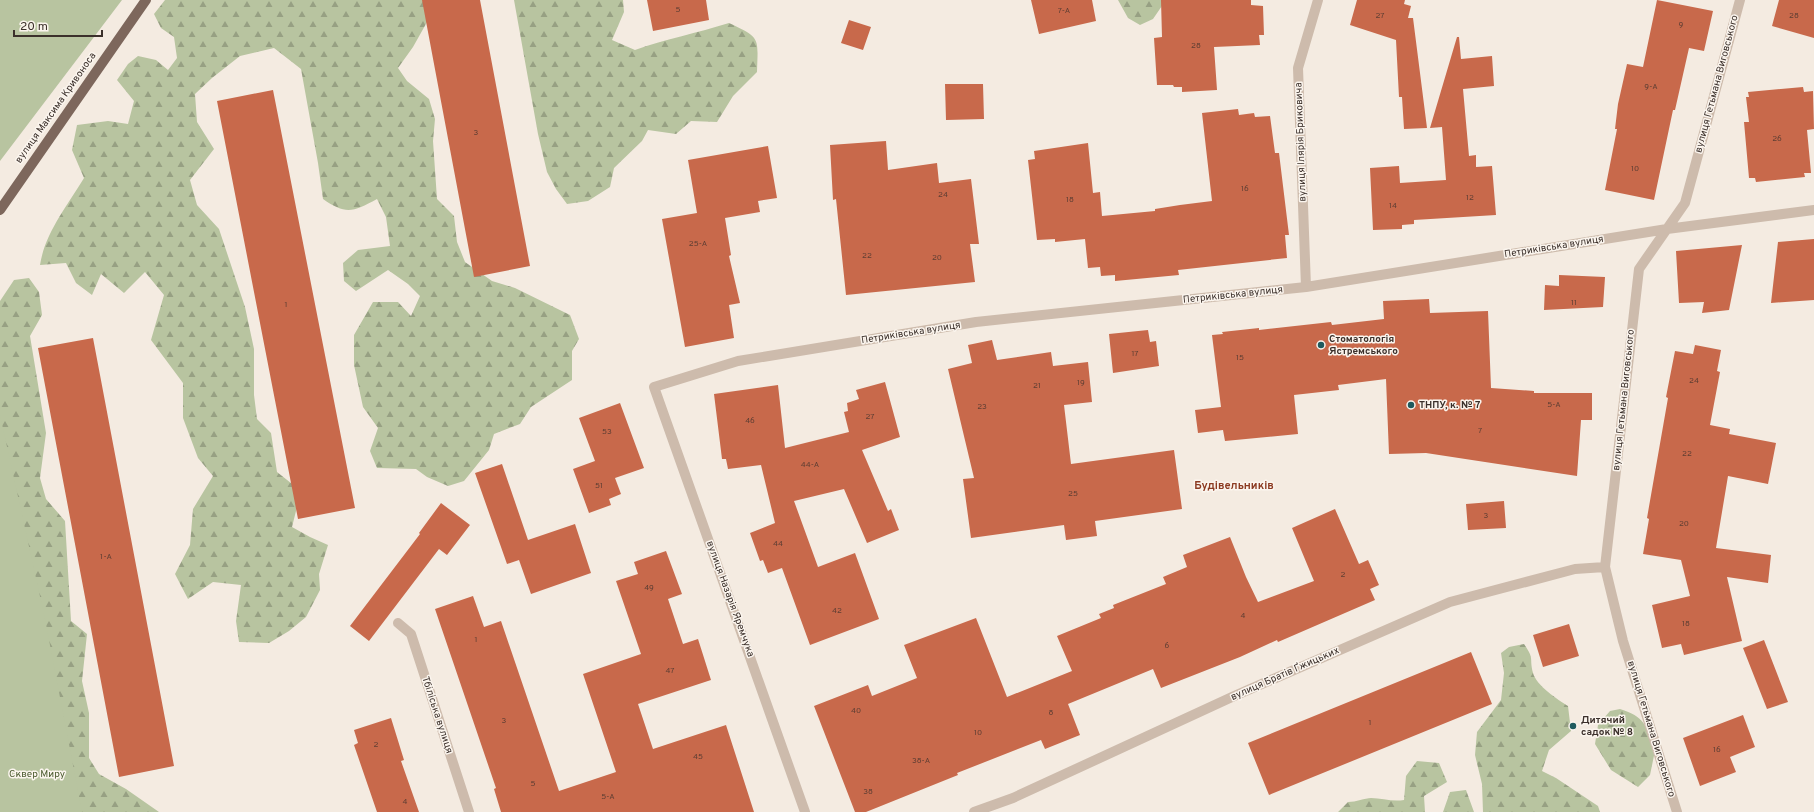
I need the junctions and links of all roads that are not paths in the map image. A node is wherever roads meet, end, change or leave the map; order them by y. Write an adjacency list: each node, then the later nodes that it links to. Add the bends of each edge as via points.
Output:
1 (146, 0): 4 (main road, вулиця Максима Кривоноса)
2 (1318, 0): 7 (street, вулиця Ілярія Бриковича, via 1298,68)
3 (1740, 0): 6 (street, вулиця Гетьмана Виговського, via 1684,203)
4 (0, 210)
5 (1814, 210): 6 (street, Петриківська вулиця)
6 (1667, 230): 7 (street, Петриківська вулиця); 9 (street, вулиця Гетьмана Виговського, via 1639,269)
7 (1306, 287): 8 (street, Петриківська вулиця, via 976,322 738,361)
8 (654, 387): 12 (street, вулиця Назарія Яремчука)
9 (1605, 567): 13 (street, вулиця Братів Ґжицьких, via 1575,569 1450,602 1232,697 1013,798); 14 (street, вулиця Гетьмана Виговського, via 1623,641)
10 (398, 623): 11 (street, Тбіліська вулиця, via 411,634)
11 (469, 812)
12 (805, 812)
13 (974, 812)
14 (1677, 812)

